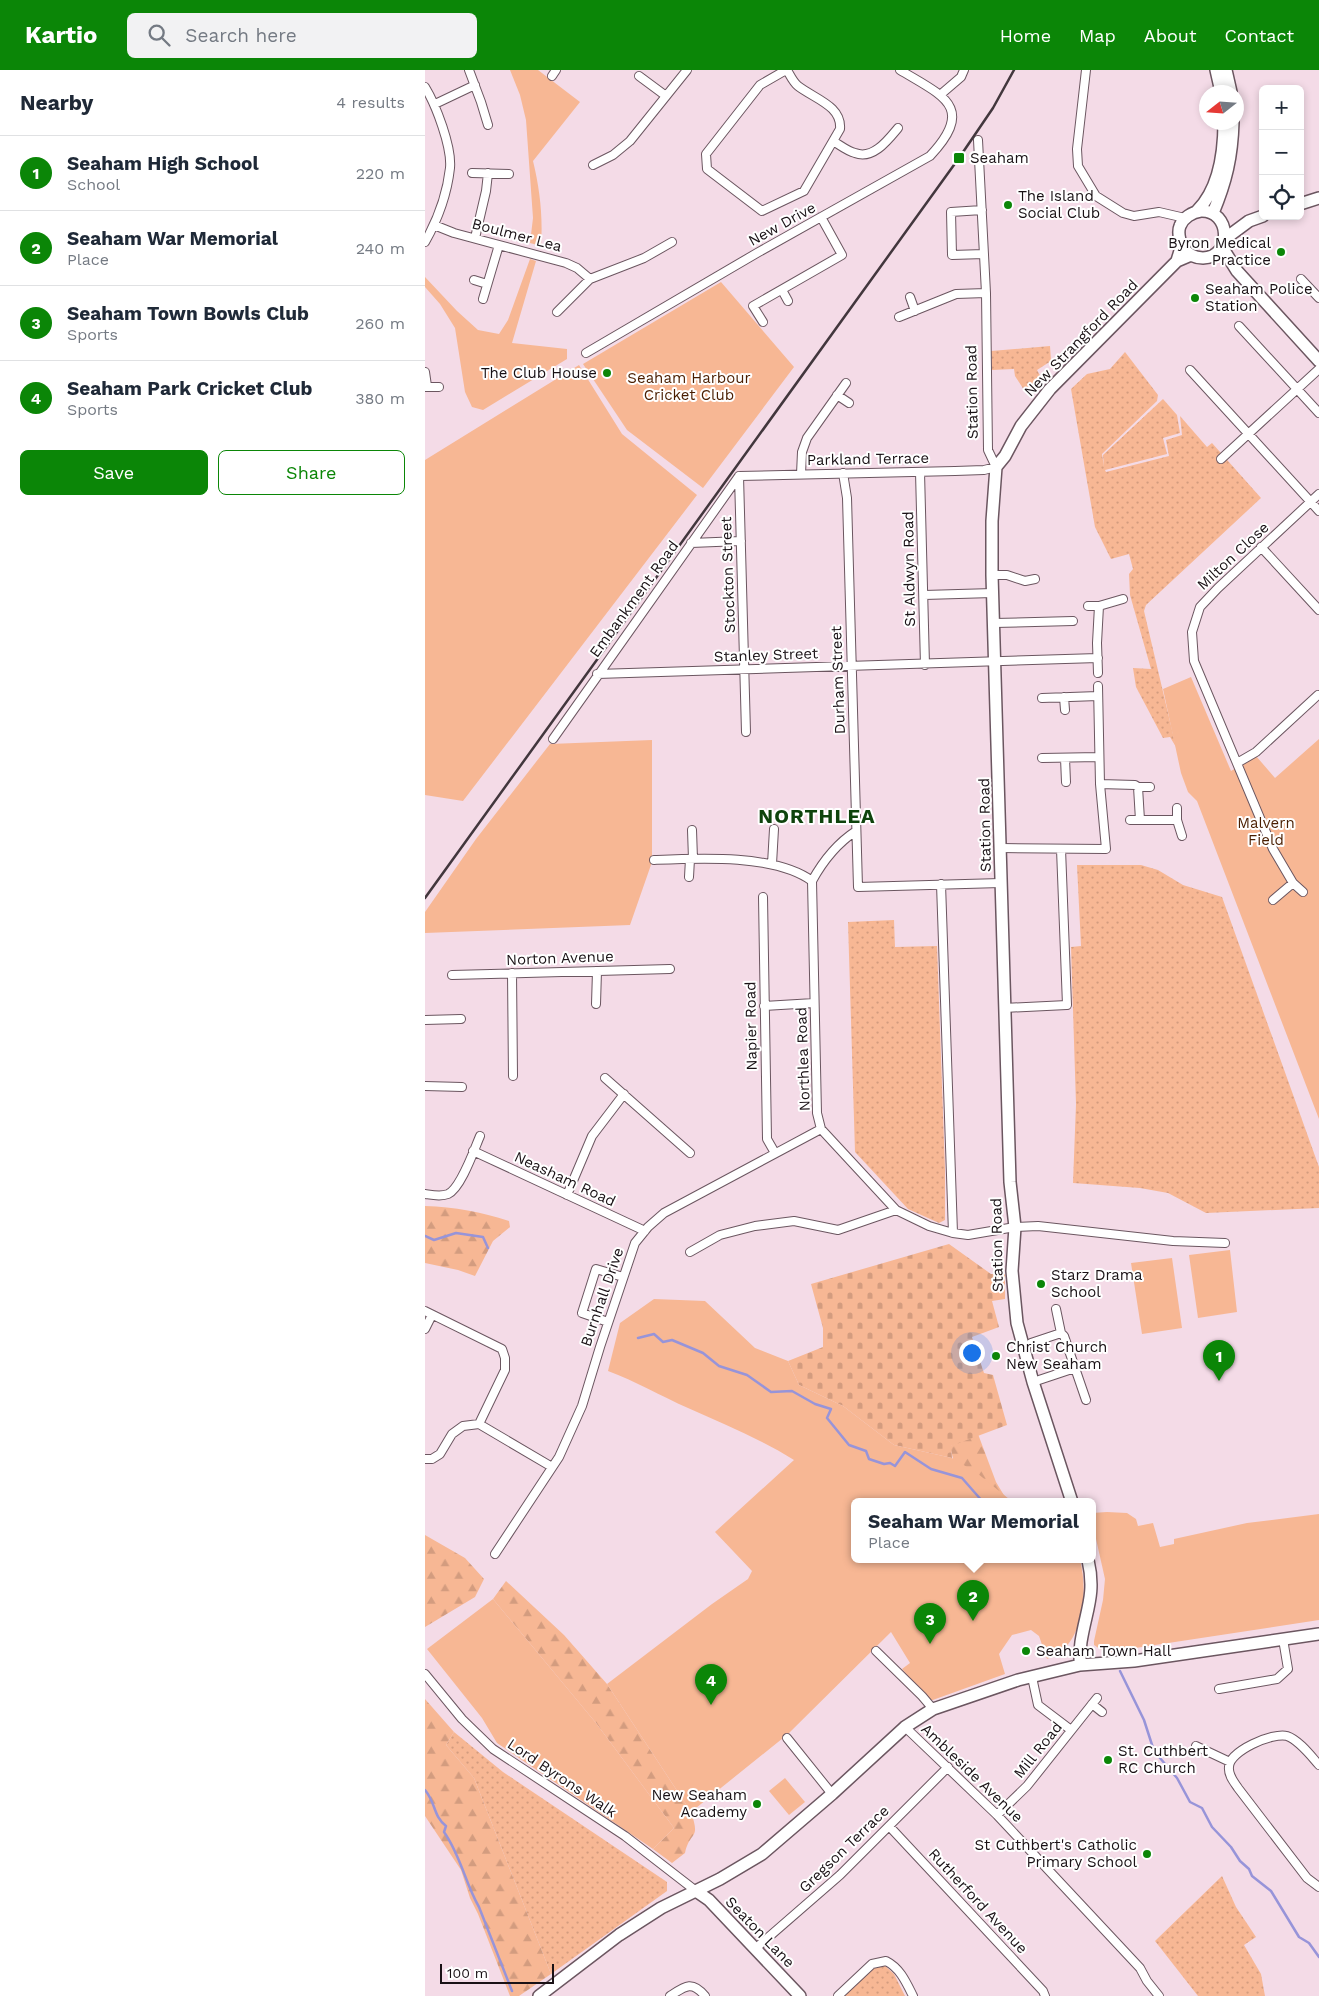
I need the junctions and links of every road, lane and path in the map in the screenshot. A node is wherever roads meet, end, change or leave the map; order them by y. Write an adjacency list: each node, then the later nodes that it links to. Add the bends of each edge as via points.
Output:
1 (469, 70): 10 (street)
2 (687, 70): 15 (street)
3 (787, 70): 22 (street, via 796,85 836,112 841,120 840,130); 22 (street, via 760,84 706,154 707,169 762,211 804,191)
4 (900, 70): 14 (street)
5 (964, 70): 14 (street, via 961,77)
6 (1086, 70): 35 (street, via 1077,149 1085,179 1096,196 1123,213 1135,216 1167,213)
7 (1216, 70): 11 (main road)
8 (1226, 70): 12 (main road)
9 (639, 76): 15 (street)
10 (475, 85): 16 (street); 17 (street)
11 (1219, 85)
12 (1229, 85)
13 (425, 87): 16 (street)
14 (940, 95): 32 (street, New Drive, via 949,106 951,130 930,156)
15 (666, 96): 23 (street, via 630,141)
16 (435, 104): 36 (street, via 450,166 445,196)
17 (488, 125)
18 (898, 128): 22 (street, via 876,150 864,154 855,153)
19 (1223, 130): 30 (main road, via 1217,172 1206,203)
20 (1233, 130): 31 (main road, via 1229,168)
21 (978, 140): 29 (street, Station Road)
22 (833, 141)
23 (593, 165)
24 (472, 173): 25 (street)
25 (488, 174): 26 (street); 38 (street)
26 (509, 174)
27 (1319, 198): 28 (main road)
28 (1304, 203)
29 (982, 210): 44 (street, Station Road); 44 (street, via 951,212 951,256)
30 (1197, 212): 31 (main road); 35 (main road)
31 (1213, 213): 37 (main road)
32 (821, 217): 53 (street, via 842,256); 64 (street, New Drive)
33 (1259, 218): 34 (main road)
34 (1249, 222): 37 (main road); 41 (main road)
35 (1182, 223): 43 (main road)
36 (434, 225): 38 (street, Boulmer Lea); 39 (street)
37 (1224, 225): 41 (main road)
38 (475, 238): 42 (street, Boulmer Lea)
39 (425, 242)
40 (672, 242): 49 (street, via 644,258)
41 (1224, 242): 46 (main road); 48 (main road)
42 (499, 245): 49 (street, Boulmer Lea, via 566,263); 52 (street)
43 (1181, 245): 45 (main road); 47 (main road)
44 (984, 254): 54 (street, Station Road)
45 (1191, 256): 46 (main road); 47 (main road, New Strangford Road)
46 (1213, 256): 48 (main road)
47 (1177, 261): 78 (main road, New Strangford Road, via 1034,408)
48 (1237, 271): 65 (main road)
49 (590, 279): 60 (street)
50 (1301, 279): 56 (street)
51 (474, 280): 52 (street)
52 (487, 284): 57 (street)
53 (782, 290): 58 (street); 62 (street, via 753,306)
54 (986, 293): 59 (street, via 956,294); 78 (street, Station Road, via 988,450)
55 (909, 297): 59 (street)
56 (1319, 298)
57 (483, 299)
58 (789, 302)
59 (915, 311): 61 (street)
60 (557, 312)
61 (899, 317)
62 (763, 322)
63 (1239, 326): 72 (street)
64 (586, 353)
65 (1319, 361)
66 (1319, 369): 72 (street)
67 (1190, 370): 76 (street)
68 (425, 372): 70 (street)
69 (846, 383): 73 (street)
70 (426, 387): 71 (street)
71 (439, 387)
72 (1297, 389): 75 (street); 76 (street)
73 (837, 395): 74 (street); 81 (street, via 807,438 802,452)
74 (849, 403)
75 (1319, 413)
76 (1248, 434): 77 (street); 84 (street)
77 (1221, 459)
78 (997, 467): 79 (street, Parkland Terrace); 89 (main road, Station Road)
79 (920, 472): 80 (street, Parkland Terrace); 92 (street, St Aldwyn Road)
80 (843, 473): 81 (street, Parkland Terrace); 102 (street, Durham Street, via 847,498)
81 (801, 474): 82 (street, Parkland Terrace)
82 (739, 476): 86 (street, Stockton Street); 87 (street, Embankment Road)
83 (1319, 494): 84 (street, Milton Close)
84 (1311, 502): 85 (street); 88 (street, Milton Close)
85 (1319, 511)
86 (741, 541): 87 (street); 103 (street, Stockton Street)
87 (691, 543): 105 (street, Embankment Road)
88 (1261, 547): 96 (street); 117 (street, Milton Close, via 1200,607 1192,632 1194,661)
89 (992, 575): 90 (street, via 1007,575 1025,581); 91 (main road, Station Road)
90 (1035, 579)
91 (993, 593): 92 (street); 98 (main road, Station Road)
92 (924, 595): 101 (street, St Aldwyn Road)
93 (1123, 599): 95 (street)
94 (1088, 606): 95 (street)
95 (1099, 606): 99 (street)
96 (1319, 610)
97 (1073, 621): 98 (street)
98 (994, 624): 100 (main road, Station Road)
99 (1098, 658): 100 (street, Stanley Street); 104 (street)
100 (995, 663): 101 (street, Stanley Street); 130 (main road, Station Road)
101 (925, 665): 102 (street, Stanley Street)
102 (850, 667): 103 (street, Stanley Street); 128 (street, Durham Street)
103 (744, 670): 105 (street, Stanley Street); 112 (street, Stockton Street)
104 (1099, 673)
105 (597, 674): 113 (street, Embankment Road)
106 (1098, 686): 108 (street)
107 (1318, 695): 117 (street, via 1255,752)
108 (1098, 696): 109 (street); 114 (street)
109 (1064, 697): 110 (street); 111 (street)
110 (1042, 698)
111 (1065, 710)
112 (746, 732)
113 (553, 739)
114 (1099, 757): 116 (street); 119 (street)
115 (1042, 758): 116 (street)
116 (1065, 758): 118 (street)
117 (1237, 763): 138 (street, Milton Close, via 1273,850)
118 (1066, 782)
119 (1100, 784): 121 (street, via 1131,783); 131 (street, via 1106,849)
120 (1150, 786): 121 (street)
121 (1138, 787): 124 (street)
122 (1177, 808): 125 (street)
123 (1129, 820): 124 (street)
124 (1140, 820): 125 (street)
125 (1177, 820): 129 (street)
126 (774, 828): 134 (street)
127 (692, 830): 132 (street)
128 (856, 830): 136 (street, via 841,840 822,863); 139 (street, Durham Street, via 858,887)
129 (1182, 836)
130 (1001, 848): 131 (street); 137 (main road, Station Road)
131 (1061, 849): 150 (street, via 1067,1005)
132 (691, 859): 133 (street); 134 (street); 135 (street)
133 (654, 860)
134 (772, 864): 136 (street, via 801,873)
135 (689, 877)
136 (812, 882): 147 (street, Northlea Road)
137 (1001, 882): 139 (street); 150 (main road, Station Road)
138 (1293, 883): 140 (street, Milton Close); 142 (street)
139 (941, 884): 168 (street)
140 (1303, 892)
141 (763, 897): 149 (street, Napier Road)
142 (1273, 900)
143 (670, 969): 144 (street, Norton Avenue)
144 (597, 971): 145 (street, Norton Avenue); 148 (street)
145 (512, 974): 146 (street, Norton Avenue); 153 (street)
146 (451, 975)
147 (815, 1003): 149 (street); 158 (street, Northlea Road, via 817,1113)
148 (596, 1004)
149 (764, 1006): 162 (street, Napier Road, via 767,1139)
150 (1005, 1008): 166 (main road, Station Road, via 1010,1182)
151 (461, 1019): 152 (street)
152 (425, 1020)
153 (513, 1076)
154 (605, 1078): 157 (street)
155 (425, 1086): 156 (street)
156 (462, 1087)
157 (624, 1094): 161 (street); 164 (street, via 591,1136)
158 (821, 1129): 162 (street, Burnhall Drive); 165 (street, Northlea Road)
159 (480, 1136): 160 (street)
160 (473, 1151): 163 (street, via 456,1189 440,1196); 164 (street, Neasham Road)
161 (690, 1153)
162 (775, 1153): 167 (street, Burnhall Drive, via 664,1213)
163 (425, 1194)
164 (567, 1195): 167 (street, Neasham Road)
165 (896, 1210): 168 (street, Northlea Road); 170 (street, via 838,1230 794,1222 755,1226 720,1235)
166 (1015, 1227): 168 (street, Northlea Road, via 967,1235); 169 (street, Northlea Road, via 1038,1226 1173,1241); 179 (main road, Station Road, via 1014,1304)
167 (645, 1231): 171 (street, Burnhall Drive, via 635,1243)
168 (953, 1234)
169 (1225, 1243)
170 (691, 1252)
171 (623, 1277): 174 (street, Burnhall Drive); 174 (street, via 596,1269 582,1313)
172 (1056, 1308): 176 (street)
173 (429, 1313): 175 (street); 181 (street, via 502,1349 505,1370)
174 (608, 1322): 183 (street, Burnhall Drive, via 582,1406)
175 (425, 1329)
176 (1061, 1333): 177 (street); 178 (street)
177 (1031, 1342)
178 (1075, 1368): 179 (street); 180 (street)
179 (1033, 1382): 184 (main road, Station Road)
180 (1086, 1400)
181 (479, 1424): 182 (street, via 463,1426 452,1434 440,1454); 183 (street)
182 (425, 1459)
183 (552, 1467): 185 (street, Burnhall Drive)
184 (1071, 1498)
185 (495, 1554)
186 (1089, 1563): 187 (main road, via 1092,1594)
187 (1083, 1634): 191 (main road); 192 (main road)
188 (1319, 1634): 189 (main road)
189 (1283, 1639): 191 (main road); 195 (street, via 1288,1669 1277,1679)
190 (876, 1651): 196 (street)
191 (1093, 1665): 192 (main road)
192 (1080, 1666): 194 (main road)
193 (425, 1674): 209 (street, Lord Byrons Walk, via 462,1719 493,1749 625,1836)
194 (1031, 1677): 196 (main road); 199 (street, via 1038,1705)
195 (1219, 1689)
196 (933, 1709): 198 (main road)
197 (1102, 1712): 199 (street, Mill Road, via 1095,1701)
198 (905, 1727): 204 (street, Ambleside Avenue); 205 (main road)
199 (1071, 1730): 206 (street, Mill Road, via 1027,1786)
200 (787, 1738): 205 (street)
201 (1196, 1746): 202 (street)
202 (1230, 1762): 203 (street, via 1234,1756 1268,1737 1285,1735 1299,1744); 208 (street, via 1231,1777 1238,1788 1307,1878)
203 (1319, 1765)
204 (948, 1767): 206 (street, Ambleside Avenue); 207 (street, Gregson Terrace)
205 (832, 1794): 209 (main road, via 762,1854)
206 (997, 1815): 218 (street, Ambleside Avenue, via 1140,1968)
207 (889, 1826): 210 (street, Gregson Terrace, via 840,1875); 217 (street, Rutherford Avenue)
208 (1319, 1887)
209 (696, 1891): 210 (main road, Seaton Lane); 211 (main road, via 661,1908 619,1935)
210 (756, 1948): 214 (main road, Seaton Lane)
211 (539, 1996)
212 (670, 1996): 213 (street, via 692,1985)
213 (705, 1996)
214 (799, 1996)
215 (838, 1996): 216 (street, via 872,1964 886,1960 898,1970)
216 (913, 1996)
217 (1045, 1996)
218 (1159, 1996)

